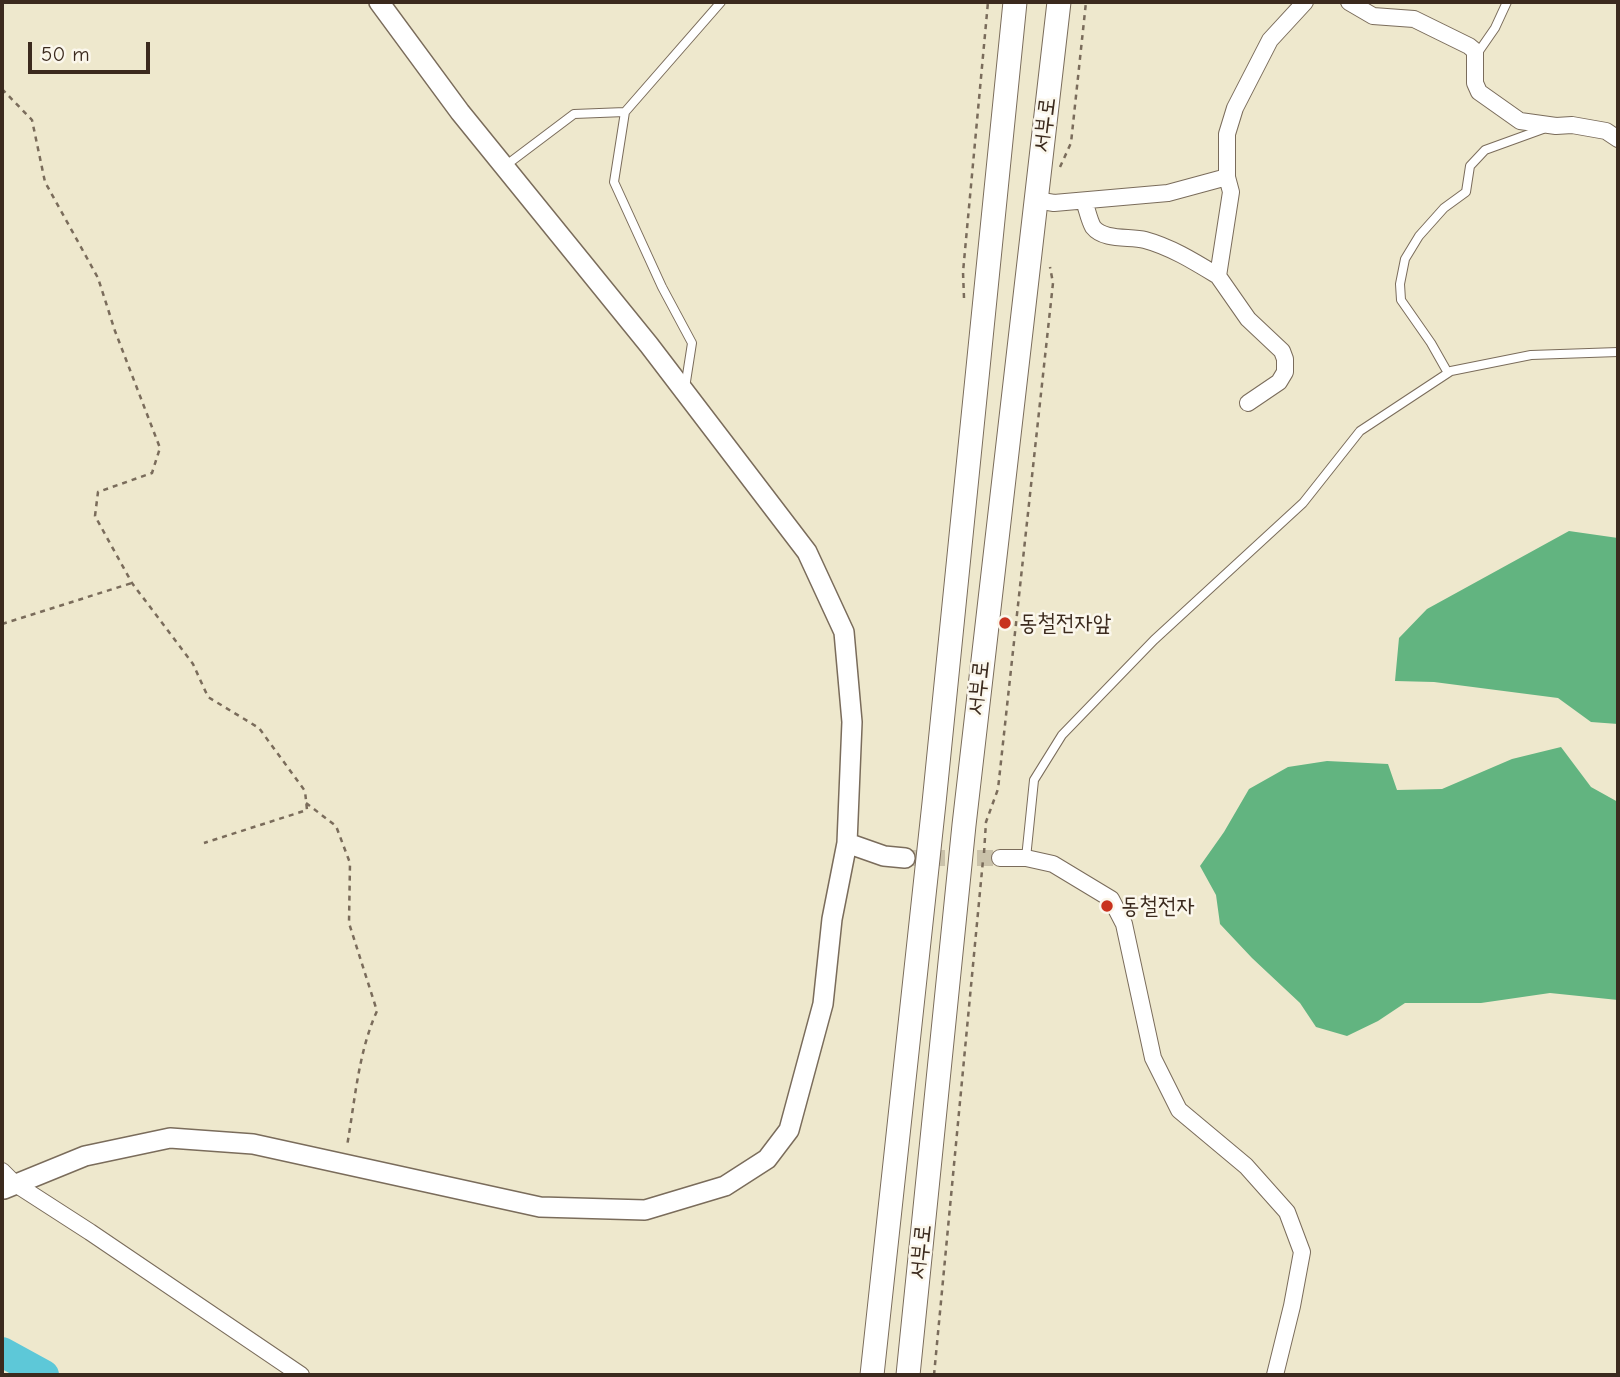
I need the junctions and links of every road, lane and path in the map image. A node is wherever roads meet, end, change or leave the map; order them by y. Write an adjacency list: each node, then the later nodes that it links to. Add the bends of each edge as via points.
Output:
1 (379, 2): 14 (street)
2 (721, 2): 11 (lane)
3 (1015, 2): 36 (main road, 서부로)
4 (1059, 2): 17 (main road, 서부로)
5 (1086, 2): 15 (path, via 1071,142)
6 (1305, 2): 16 (street, via 1270,40 1235,108 1227,134)
7 (1349, 2): 9 (street, via 1374,16 1413,19 1469,46)
8 (1507, 2): 9 (lane)
9 (1476, 56): 12 (street, via 1479,92 1520,121)
10 (2, 89): 25 (path, via 32,120 45,182 98,278 160,448 152,473 98,492 95,516)
11 (625, 112): 14 (lane, via 575,114); 23 (lane, via 614,182 692,343)
12 (1556, 126): 13 (street, via 1606,131); 22 (lane, via 1485,150 1470,166 1466,192 1444,208 1405,260 1401,300)
13 (1618, 139)
14 (505, 166): 23 (street)
15 (1057, 173)
16 (1227, 177): 18 (street, via 1168,194); 20 (street, via 1231,192)
17 (1036, 200): 18 (street); 37 (main road, 서부로, via 964,825)
18 (1084, 201): 20 (street, via 1094,228 1114,237 1144,240)
19 (1049, 264): 38 (path, via 1053,283 998,789 986,822)
20 (1218, 276): 24 (street, via 1285,359 1279,383)
21 (1618, 352): 22 (lane, via 1531,355)
22 (1448, 373): 32 (lane, via 1360,431 1303,503 1154,640 1062,735 1034,780)
23 (684, 394): 28 (street, via 807,552 844,632 852,722)
24 (1248, 403)
25 (132, 583): 26 (path); 27 (path, via 193,664 208,696 259,728 304,791)
26 (2, 624)
27 (306, 803): 29 (path, via 307,810); 33 (path, via 336,827 350,863 349,923 377,1011 363,1051)
28 (847, 842): 30 (street, via 884,856); 33 (street, via 822,1004 789,1130 767,1159 724,1186 645,1210 540,1207)
29 (204, 843)
30 (905, 858)
31 (1000, 858): 32 (street)
32 (1026, 858): 39 (street, via 1053,864 1111,900 1124,924 1153,1058 1179,1110 1246,1166 1287,1212 1302,1251)
33 (344, 1164): 34 (street, via 253,1144 170,1138 85,1156)
34 (5, 1184): 35 (street, via 90,1231)
35 (302, 1375)
36 (872, 1375)
37 (908, 1375)
38 (934, 1375)
39 (1275, 1375)

